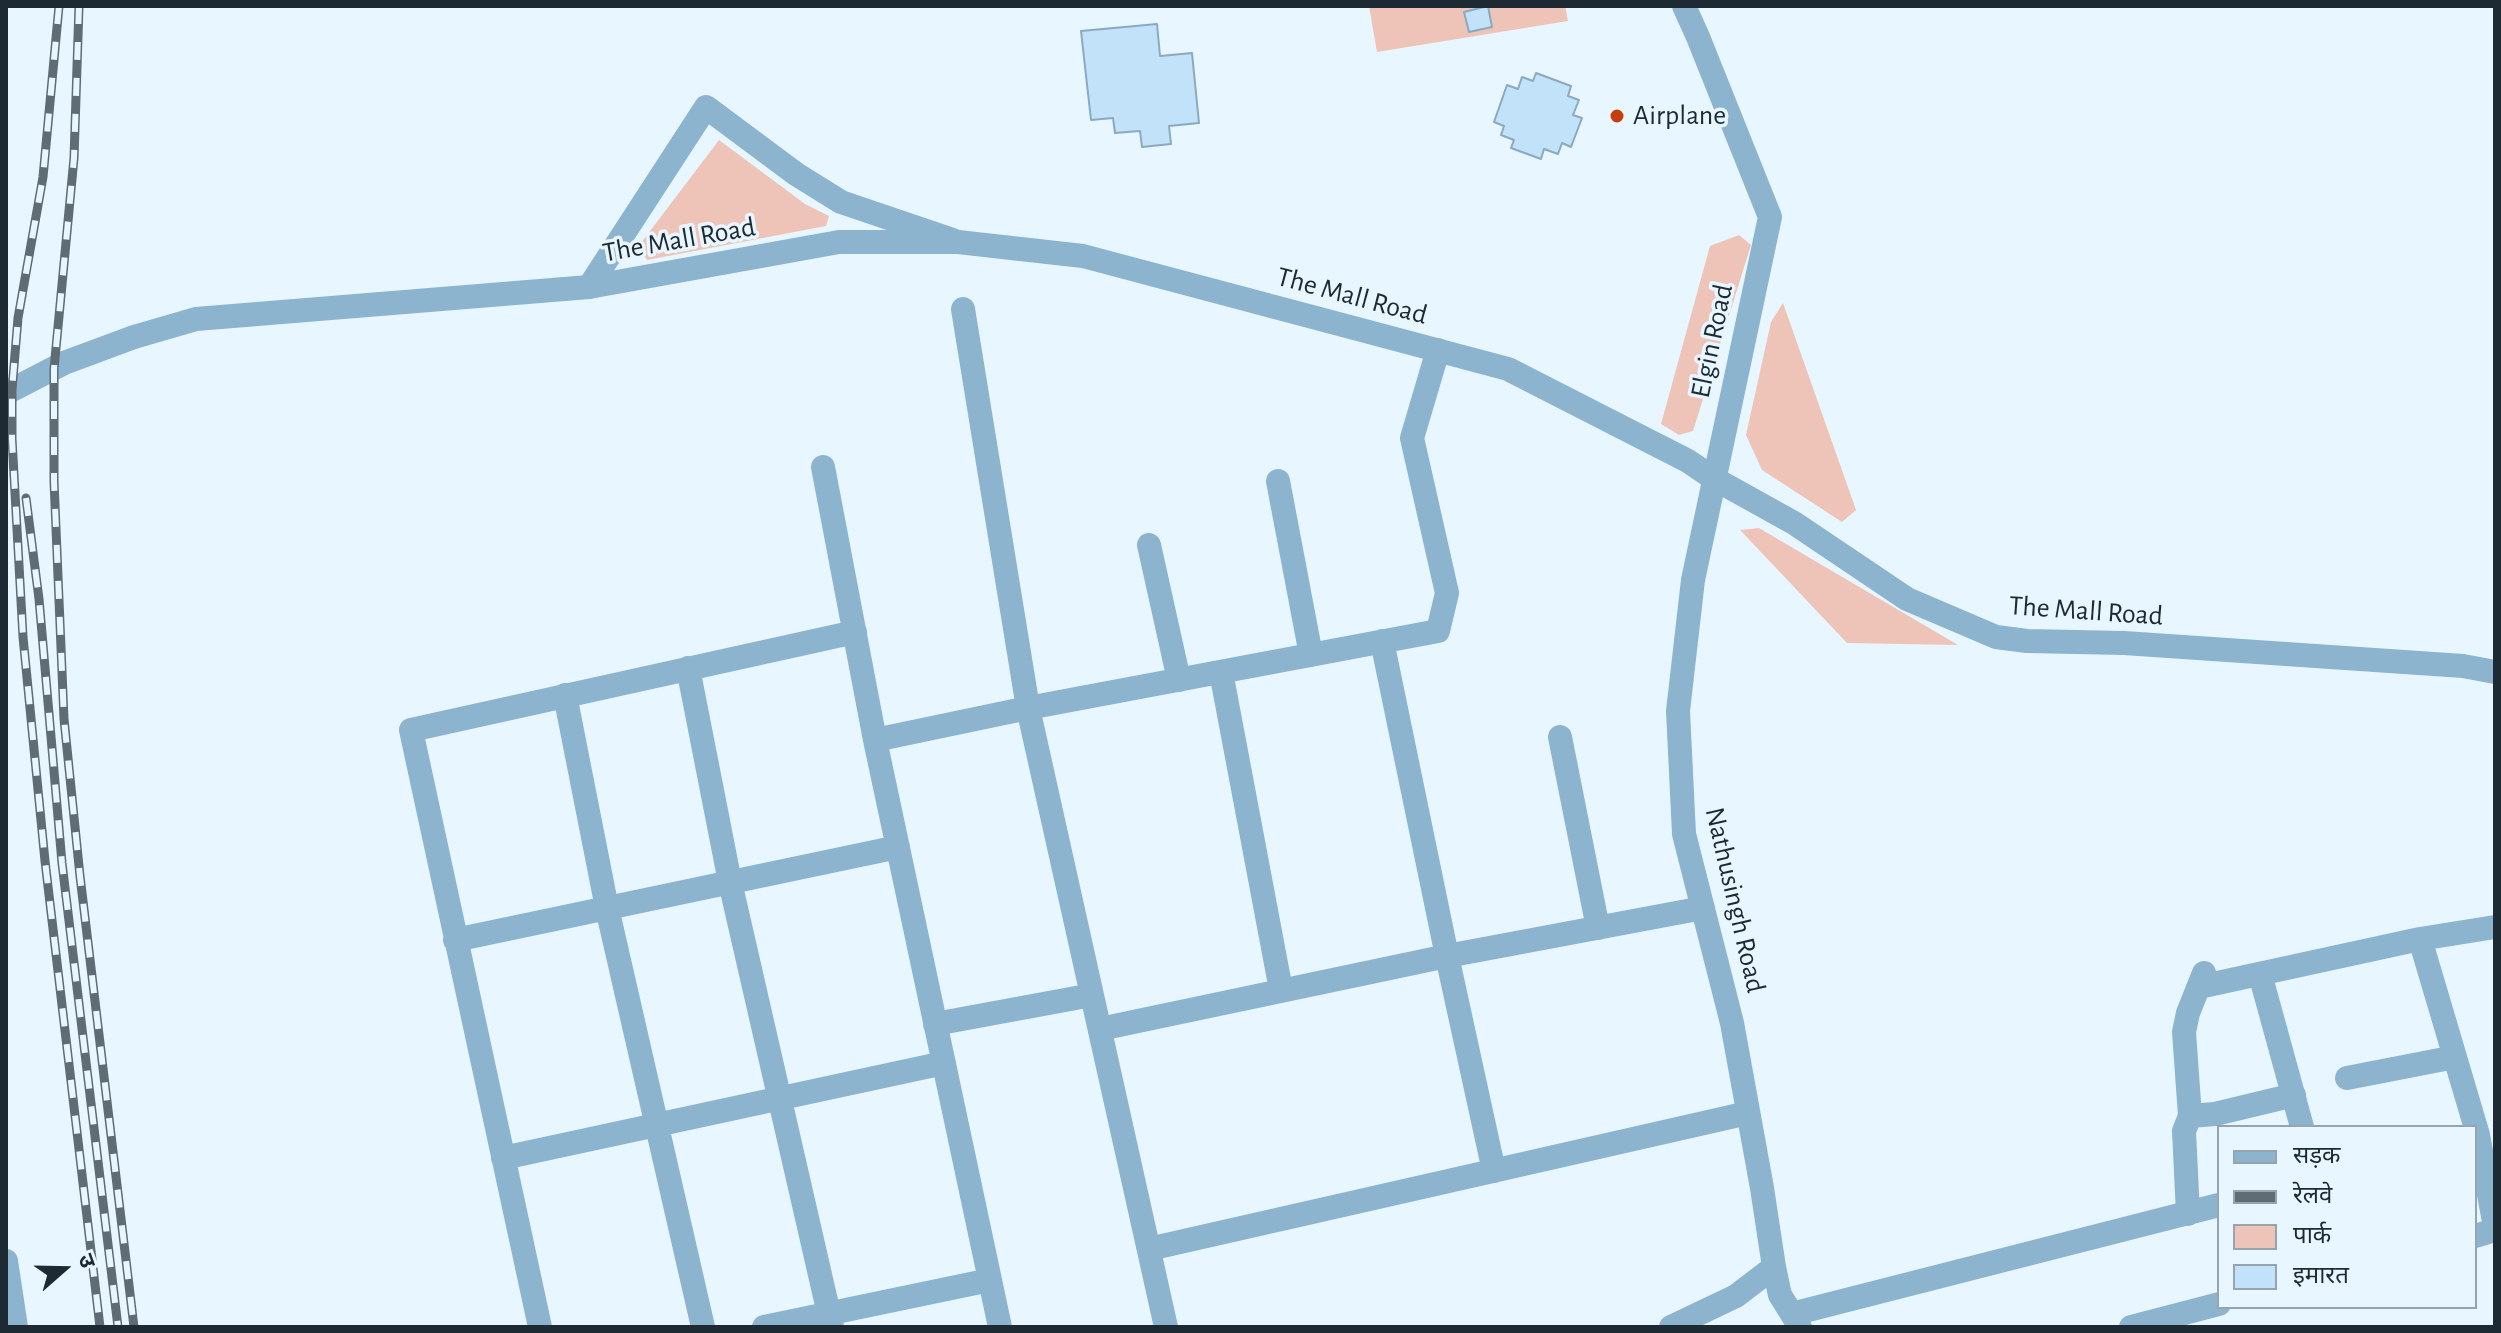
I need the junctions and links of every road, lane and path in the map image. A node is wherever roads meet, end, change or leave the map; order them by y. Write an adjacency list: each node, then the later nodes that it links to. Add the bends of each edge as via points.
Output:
1 (1684, 6): 8 (street, Elgin Road, via 1770,217)
2 (958, 242): 3 (street, The Mall Road, via 839,242); 3 (street, via 841,202 706,107); 5 (street, The Mall Road, via 1083,256)
3 (589, 287): 6 (street, The Mall Road, via 196,319 64,363)
4 (963, 309): 19 (street)
5 (1438, 350): 8 (street, The Mall Road, via 1508,369); 12 (street, via 1412,438 1447,593 1438,631)
6 (6, 393)
7 (823, 467): 11 (street)
8 (1713, 478): 16 (street, The Mall Road, via 1794,523 1907,599 1996,637); 25 (street, Nathusingh Road, via 1693,580 1678,711 1684,834)
9 (1278, 481): 13 (street)
10 (1149, 545): 17 (street)
11 (855, 632): 14 (street); 21 (street)
12 (1382, 641): 13 (street); 30 (street)
13 (1311, 655): 15 (street)
14 (688, 668): 18 (street); 23 (street)
15 (1221, 672): 17 (street); 32 (street)
16 (2495, 672)
17 (1179, 680): 19 (street)
18 (565, 695): 24 (street); 29 (street, via 411,730)
19 (1028, 708): 21 (street); 33 (street)
20 (1560, 737): 27 (street)
21 (875, 740): 22 (street)
22 (898, 847): 23 (street); 34 (street)
23 (730, 882): 24 (street); 40 (street)
24 (607, 908): 29 (street); 44 (street)
25 (1703, 908): 27 (street); 41 (street, Nathusingh Road)
26 (2495, 927): 28 (street)
27 (1598, 928): 30 (street)
28 (2420, 939): 31 (street); 36 (street)
29 (455, 940): 46 (street)
30 (1447, 956): 32 (street); 47 (street)
31 (2260, 974): 39 (street); 42 (street, via 2202,979 2184,1032)
32 (1281, 990): 35 (street)
33 (1092, 995): 34 (street); 35 (street)
34 (935, 1024): 37 (street)
35 (1100, 1029): 51 (street)
36 (2455, 1057): 38 (street); 45 (street)
37 (944, 1063): 40 (street); 54 (street)
38 (2347, 1078)
39 (2294, 1095): 42 (street); 43 (street)
40 (781, 1100): 44 (street); 56 (street)
41 (1748, 1113): 47 (street); 53 (street, Nathusingh Road)
42 (2190, 1116): 49 (street, via 2184,1131)
43 (2302, 1125)
44 (659, 1126): 46 (street); 60 (street)
45 (2483, 1134): 50 (street)
46 (503, 1158): 59 (street)
47 (1494, 1171): 51 (street)
48 (2217, 1206): 49 (street)
49 (2188, 1214): 57 (street)
50 (2495, 1229)
51 (1149, 1249): 63 (street)
52 (6, 1261): 58 (street)
53 (1774, 1267): 57 (street, Nathusingh Road, via 1780,1295); 64 (street, via 1736,1296)
54 (990, 1280): 56 (street); 62 (street)
55 (2217, 1305): 65 (street)
56 (830, 1320): 61 (street)
57 (1796, 1320)
58 (16, 1327)
59 (540, 1327)
60 (703, 1327)
61 (764, 1327)
62 (1000, 1327)
63 (1166, 1327)
64 (1671, 1327)
65 (2131, 1327)

